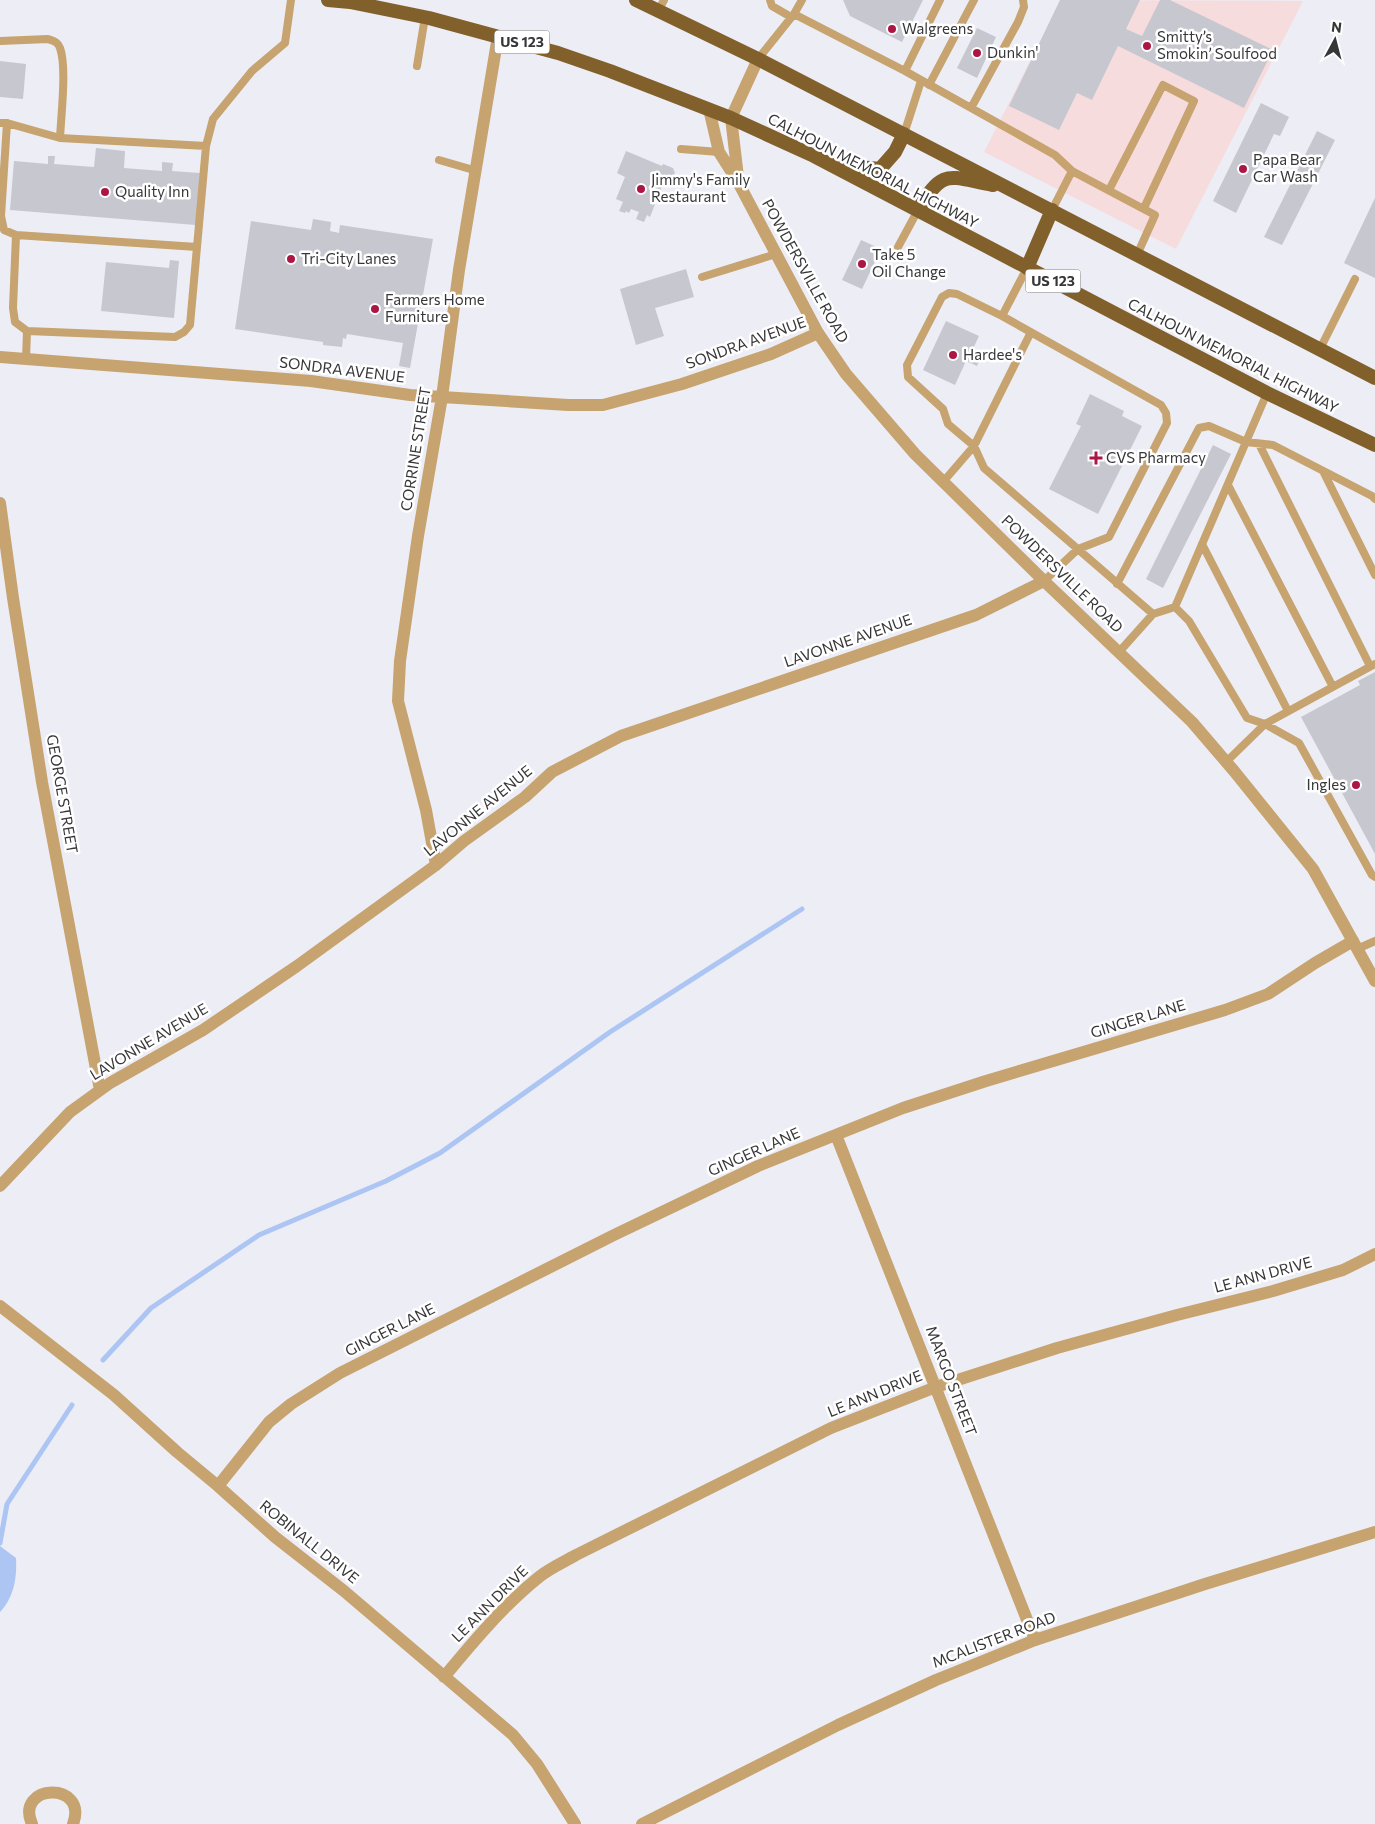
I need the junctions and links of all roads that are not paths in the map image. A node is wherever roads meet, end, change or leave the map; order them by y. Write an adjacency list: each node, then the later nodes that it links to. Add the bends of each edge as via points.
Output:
1 (291, 0): 25 (lane, via 285,43 252,71 213,119)
2 (328, 0): 11 (highway, CALHOUN MEMORIAL HIGHWAY / US 123)
3 (636, 0): 9 (highway)
4 (770, 0): 10 (lane, via 772,6)
5 (802, 0): 10 (lane)
6 (940, 0): 16 (lane)
7 (974, 0): 18 (lane)
8 (1023, 0): 19 (lane, via 1024,7 1018,22)
9 (661, 6): 14 (highway)
10 (793, 15): 14 (lane); 16 (lane)
11 (425, 18): 12 (highway, CALHOUN MEMORIAL HIGHWAY / US 123); 15 (lane)
12 (498, 36): 20 (highway, CALHOUN MEMORIAL HIGHWAY / US 123, via 558,53); 30 (street, CORRINE STREET)
13 (0, 41): 24 (lane, via 48,39 60,48 63,71)
14 (758, 59): 21 (street); 23 (highway)
15 (417, 66)
16 (905, 71): 17 (lane)
17 (921, 81): 18 (lane); 23 (lane)
18 (929, 85): 19 (lane)
19 (971, 108): 31 (lane, via 1055,155)
20 (709, 109): 21 (highway, CALHOUN MEMORIAL HIGHWAY / US 123); 27 (street, POWDERSVILLE ROAD)
21 (731, 118): 29 (highway, CALHOUN MEMORIAL HIGHWAY / US 123); 32 (street, POWDERSVILLE ROAD)
22 (4, 123): 24 (lane); 38 (lane, via 1,216 4,230)
23 (904, 134): 29 (highway, via 895,152 880,169); 33 (highway)
24 (60, 138): 25 (lane)
25 (206, 146): 39 (lane)
26 (681, 149): 27 (lane)
27 (719, 152): 32 (street, POWDERSVILLE ROAD)
28 (439, 160): 30 (lane)
29 (830, 164): 36 (highway, CALHOUN MEMORIAL HIGHWAY / US 123)
30 (477, 170): 55 (street, CORRINE STREET, via 459,270)
31 (1072, 171): 34 (lane); 37 (lane)
32 (738, 182): 41 (street, POWDERSVILLE ROAD)
33 (1006, 187): 36 (highway, via 950,177 931,188); 37 (highway)
34 (1109, 190): 35 (lane); 35 (lane, via 1163,85 1194,101)
35 (1144, 208): 42 (lane, via 1156,215)
36 (918, 210): 40 (lane); 43 (highway, CALHOUN MEMORIAL HIGHWAY / US 123)
37 (1052, 210): 42 (highway); 43 (highway)
38 (16, 235): 39 (lane); 47 (lane, via 13,308 15,322)
39 (197, 247): 47 (lane, via 190,325 175,337)
40 (898, 247)
41 (776, 254): 44 (lane); 49 (street, POWDERSVILLE ROAD)
42 (1137, 255): 50 (highway)
43 (1027, 268): 46 (lane); 54 (highway, CALHOUN MEMORIAL HIGHWAY / US 123)
44 (702, 277)
45 (1355, 279): 50 (lane)
46 (1002, 316): 48 (lane); 59 (lane, via 949,293 942,297 907,365 908,377 942,409 948,424)
47 (27, 332): 52 (lane)
48 (1031, 332): 59 (lane); 66 (lane, via 1162,405 1166,413 1167,424 1109,537)
49 (818, 333): 55 (street, SONDRA AVENUE, via 771,354 682,384 604,405); 61 (street, POWDERSVILLE ROAD, via 846,374)
50 (1320, 349): 53 (highway)
51 (0, 357): 52 (street, SONDRA AVENUE)
52 (26, 359): 55 (street, SONDRA AVENUE, via 311,381)
53 (1375, 378)
54 (1267, 393): 56 (lane); 58 (highway, CALHOUN MEMORIAL HIGHWAY / US 123)
55 (442, 397): 78 (street, CORRINE STREET, via 418,536 400,661 398,701 426,810)
56 (1246, 442): 57 (lane); 62 (lane); 69 (lane, via 1209,426 1199,428)
57 (1259, 444): 60 (lane, via 1273,445); 73 (lane)
58 (1375, 445)
59 (974, 446): 61 (lane); 66 (lane, via 984,468)
60 (1323, 471): 63 (lane); 67 (lane)
61 (943, 482): 68 (street, POWDERSVILLE ROAD)
62 (1228, 485): 65 (lane); 74 (lane)
63 (1375, 500)
64 (0, 503): 83 (street, GEORGE STREET, via 42,782)
65 (1202, 544): 70 (lane); 75 (lane)
66 (1078, 549): 68 (lane); 69 (lane)
67 (1375, 575)
68 (1044, 582): 72 (street, POWDERSVILLE ROAD); 78 (street, LAVONNE AVENUE, via 976,615 621,736 552,772 525,797)
69 (1117, 584): 71 (lane)
70 (1175, 607): 71 (lane); 76 (lane, via 1189,621 1247,718)
71 (1153, 614): 72 (lane)
72 (1119, 652): 77 (street, POWDERSVILLE ROAD, via 1192,722)
73 (1373, 665): 74 (lane)
74 (1333, 687): 75 (lane)
75 (1288, 711): 76 (lane)
76 (1265, 724): 77 (lane); 79 (lane, via 1299,743)
77 (1226, 762): 81 (street, POWDERSVILLE ROAD, via 1313,869)
78 (436, 865): 83 (street, LAVONNE AVENUE, via 210,1025)
79 (1375, 877)
80 (1375, 941): 81 (lane)
81 (1355, 945): 82 (street, POWDERSVILLE ROAD); 84 (street, GINGER LANE, via 1315,963 1268,994 1225,1010 986,1081 903,1108)
82 (1375, 981)
83 (100, 1090): 85 (street, LAVONNE AVENUE, via 70,1112)
84 (836, 1135): 88 (street, MARGO STREET); 89 (street, GINGER LANE, via 758,1166 632,1226 328,1380 269,1422)
85 (0, 1186)
86 (1375, 1254): 88 (street, LE ANN DRIVE, via 1343,1270 1273,1292 1076,1343)
87 (0, 1306): 89 (street, ROBINALL DRIVE, via 114,1396)
88 (936, 1386): 91 (street, MARGO STREET); 92 (street, LE ANN DRIVE, via 831,1428 540,1576 467,1648)
89 (218, 1486): 92 (street, ROBINALL DRIVE)
90 (1375, 1532): 91 (street, MCALISTER ROAD)
91 (1035, 1640): 96 (street, MCALISTER ROAD, via 838,1725)
92 (444, 1677): 95 (street, ROBINALL DRIVE, via 513,1735 537,1764)
93 (32, 1824): 94 (street, via 31,1805 35,1799 49,1791 57,1791 73,1803)
94 (72, 1824)
95 (575, 1824)
96 (642, 1824)

